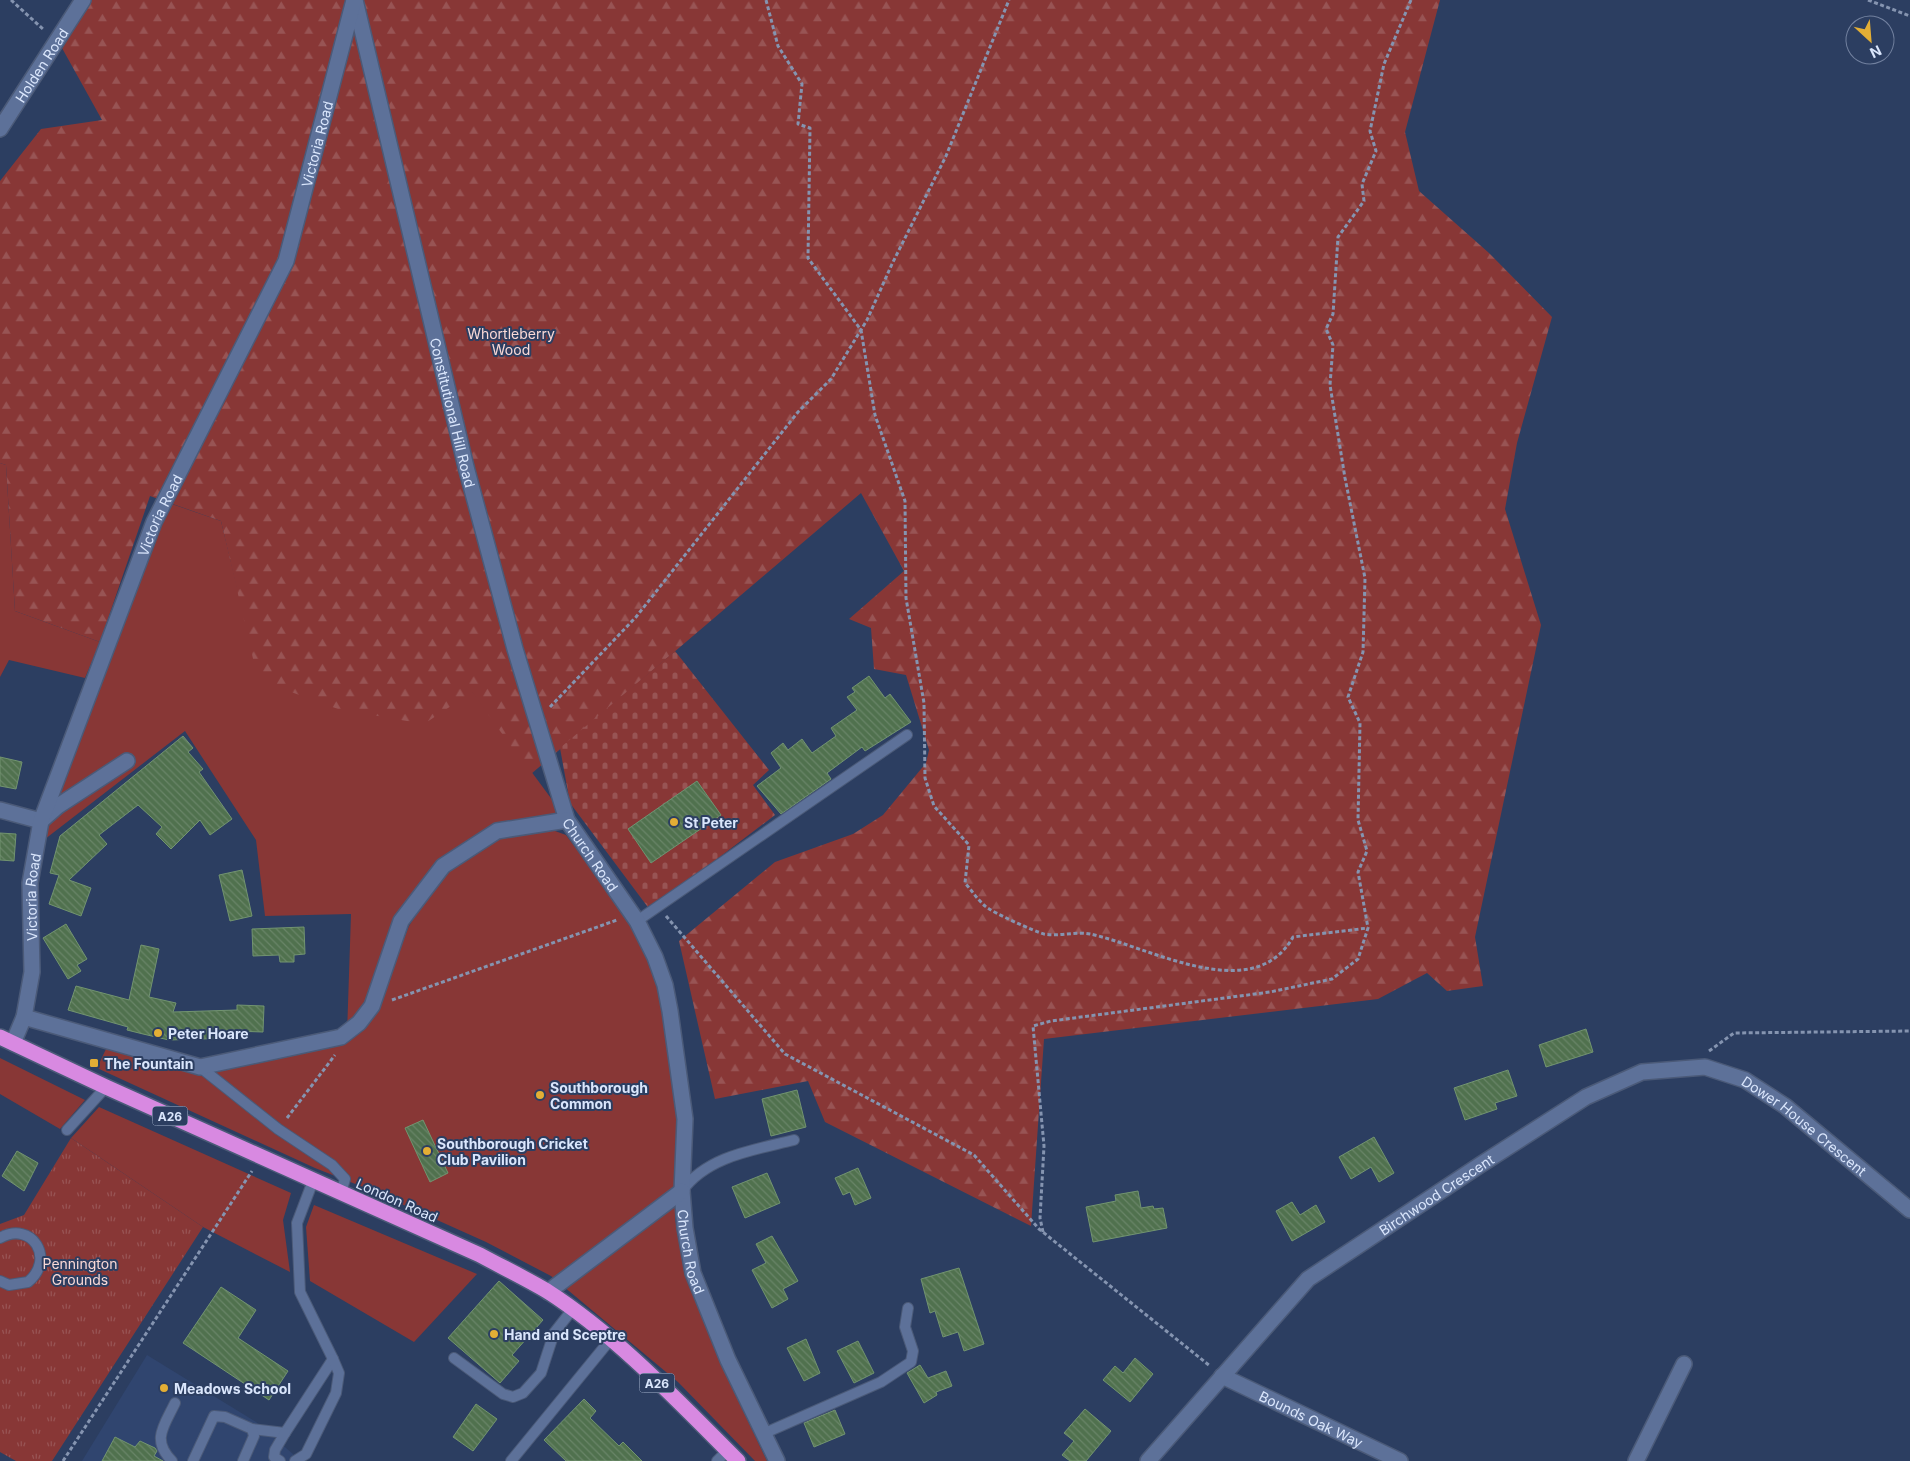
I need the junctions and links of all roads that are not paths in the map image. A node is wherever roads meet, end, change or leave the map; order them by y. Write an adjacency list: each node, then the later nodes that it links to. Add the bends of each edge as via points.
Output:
1 (83, 0): 3 (street, Holden Road)
2 (354, 0): 7 (street, Constitutional Hill Road, via 466,468); 8 (street, Victoria Road, via 286,262 154,522)
3 (0, 130)
4 (907, 735): 9 (lane, via 657,906)
5 (127, 761): 8 (street, via 58,806)
6 (0, 810): 8 (street)
7 (567, 820): 9 (street, Church Road); 12 (street, Church Road, via 497,831 443,866 401,921 372,1006 359,1023 341,1037)
8 (41, 821): 10 (street, Victoria Road, via 30,883 32,972)
9 (634, 917): 18 (street, Church Road, via 655,957 670,1011 685,1119)
10 (24, 1017): 11 (street, Victoria Road); 12 (street, Church Road)
11 (7, 1040): 14 (highway, London Road / A26)
12 (200, 1067): 19 (lane, via 278,1129 336,1169 345,1180)
13 (1686, 1067): 20 (street, Dower House Crescent, via 1705,1067 1745,1080 1785,1106); 30 (street, Birchwood Crescent, via 1642,1072 1586,1097 1480,1164 1308,1280)
14 (106, 1087): 15 (lane); 17 (highway, London Road / A26)
15 (67, 1130)
16 (794, 1140): 18 (lane, via 729,1157 703,1168)
17 (312, 1181): 19 (highway, London Road / A26); 28 (lane, via 298,1224 300,1292)
18 (682, 1191): 23 (street); 34 (street, Church Road, via 692,1273 728,1360)
19 (341, 1192): 23 (highway, London Road / A26, via 480,1255)
20 (1910, 1210)
21 (0, 1238): 22 (lane, via 14,1233 23,1234 33,1240 41,1256 40,1268 28,1282 9,1285)
22 (0, 1281)
23 (548, 1292): 25 (highway, London Road / A26)
24 (908, 1308): 34 (lane, via 905,1327 913,1351 911,1362 881,1382)
25 (572, 1310): 26 (highway, London Road / A26); 27 (lane, via 554,1333 541,1373 523,1393 513,1397 503,1394)
26 (610, 1340): 35 (highway, London Road / A26, via 703,1425); 41 (lane)
27 (454, 1358)
28 (333, 1359): 33 (lane); 40 (lane, via 339,1373 336,1393 306,1454)
29 (1684, 1364): 45 (street)
30 (1222, 1376): 43 (street, Birchwood Crescent); 44 (street, Bounds Oak Way)
31 (174, 1403): 36 (lane, via 160,1443)
32 (252, 1430): 33 (lane); 37 (lane, via 225,1417 214,1416); 38 (lane, via 254,1436)
33 (285, 1433): 39 (lane, via 275,1450 274,1457)
34 (765, 1433): 42 (street, Church Road)
35 (727, 1458)
36 (172, 1461)
37 (193, 1461)
38 (243, 1461)
39 (280, 1461)
40 (296, 1461)
41 (511, 1461)
42 (777, 1461)
43 (1148, 1461)
44 (1400, 1461)
45 (1636, 1461)

